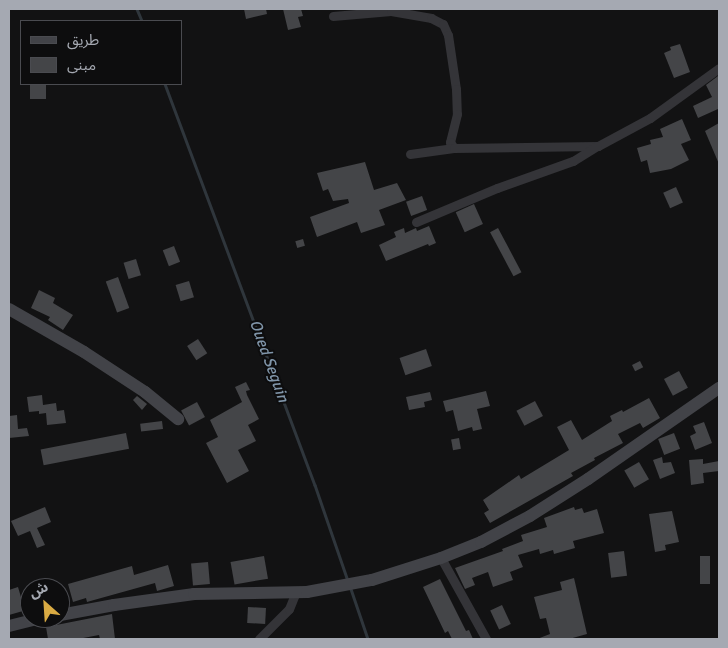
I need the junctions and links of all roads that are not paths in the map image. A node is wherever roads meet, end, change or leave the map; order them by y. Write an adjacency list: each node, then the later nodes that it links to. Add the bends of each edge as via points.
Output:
1 (333, 16): 4 (street, via 391,11 431,18 443,24 448,35 456,88 457,114 450,142)
2 (719, 68): 3 (street, via 650,118)
3 (598, 146): 4 (street); 6 (street, via 573,161)
4 (454, 148): 5 (street)
5 (410, 154)
6 (416, 222)
7 (9, 309): 9 (main road, via 138,387)
8 (719, 388): 10 (main road, via 588,480 530,516 481,542)
9 (178, 419)
10 (440, 558): 11 (main road, via 372,580); 14 (street)
11 (296, 592): 12 (main road, via 194,594); 13 (street, via 288,609)
12 (70, 613)
13 (259, 639)
14 (486, 639)

